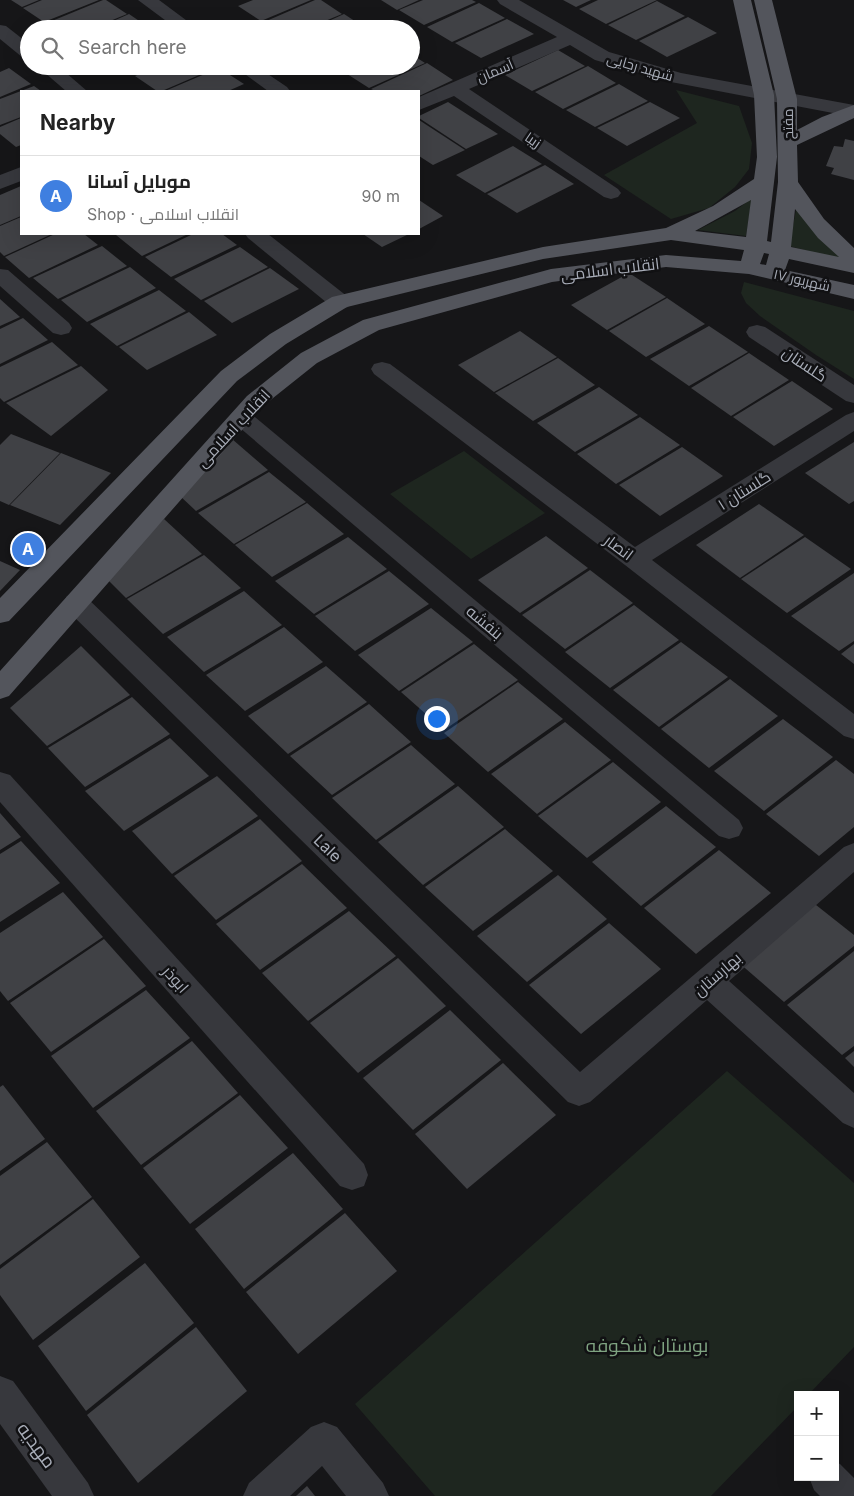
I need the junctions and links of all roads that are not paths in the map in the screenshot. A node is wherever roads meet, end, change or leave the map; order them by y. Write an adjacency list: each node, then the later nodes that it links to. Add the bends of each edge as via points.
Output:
1 (147, 0): 5 (street)
2 (506, 0): 7 (street, شهید رجایی)
3 (742, 0): 14 (main road, مفتح)
4 (763, 0): 15 (main road, مفتح)
5 (172, 20)
6 (0, 30): 8 (street)
7 (571, 38): 11 (street, آسمان); 14 (street, شهید رجایی, via 602,56 678,78)
8 (20, 46)
9 (56, 75): 12 (street)
10 (256, 75): 13 (street)
11 (455, 88): 16 (street, آسمان); 21 (street, زیبا)
12 (76, 90)
13 (279, 90)
14 (764, 95): 15 (street, شهید رجایی); 19 (main road, مفتح)
15 (787, 99): 17 (street, شهید رجایی); 18 (main road, مفتح)
16 (420, 104)
17 (854, 111): 18 (main road)
18 (788, 142): 20 (main road, مفتح)
19 (766, 181): 22 (main road, via 719,211); 24 (main road, مفتح)
20 (788, 182): 25 (main road, مفتح); 26 (main road, via 815,220)
21 (611, 193)
22 (671, 234): 24 (main road, انقلاب اسلامی); 32 (main road, انقلاب اسلامی, via 543,253)
23 (256, 235): 32 (street)
24 (756, 245): 25 (main road, ۱۷ شهریور); 28 (main road, مفتح)
25 (780, 250): 27 (main road, ۱۷ شهریور); 29 (main road, مفتح)
26 (854, 258)
27 (854, 267)
28 (749, 268): 29 (main road, ۱۷ شهریور); 37 (main road, انقلاب اسلامی, via 666,261 550,276 371,325 308,358)
29 (775, 274): 31 (main road, ۱۷ شهریور)
30 (0, 275): 33 (street)
31 (854, 292)
32 (340, 302): 41 (main road, انقلاب اسلامی, via 278,339 230,376)
33 (61, 328)
34 (757, 332): 36 (street, گلستان)
35 (382, 369): 39 (street, انصار)
36 (854, 396)
37 (241, 416): 40 (main road, انقلاب اسلامی); 45 (street, بنفشه)
38 (854, 420): 39 (street, گلستان ۱)
39 (634, 559): 43 (street, انصار)
40 (76, 603): 42 (main road, انقلاب اسلامی); 48 (street, Lale)
41 (0, 614)
42 (0, 689)
43 (854, 729)
44 (0, 783): 50 (street, ابوذر)
45 (729, 828)
46 (854, 856): 47 (street, بهارستان)
47 (708, 982): 48 (street, بهارستان); 49 (street)
48 (579, 1092)
49 (854, 1113)
50 (352, 1175)
51 (0, 1394): 53 (street, مهدیه)
52 (831, 1481): 56 (street)
53 (75, 1496)
54 (262, 1496): 55 (street, via 324,1440)
55 (370, 1496)
56 (846, 1496)

